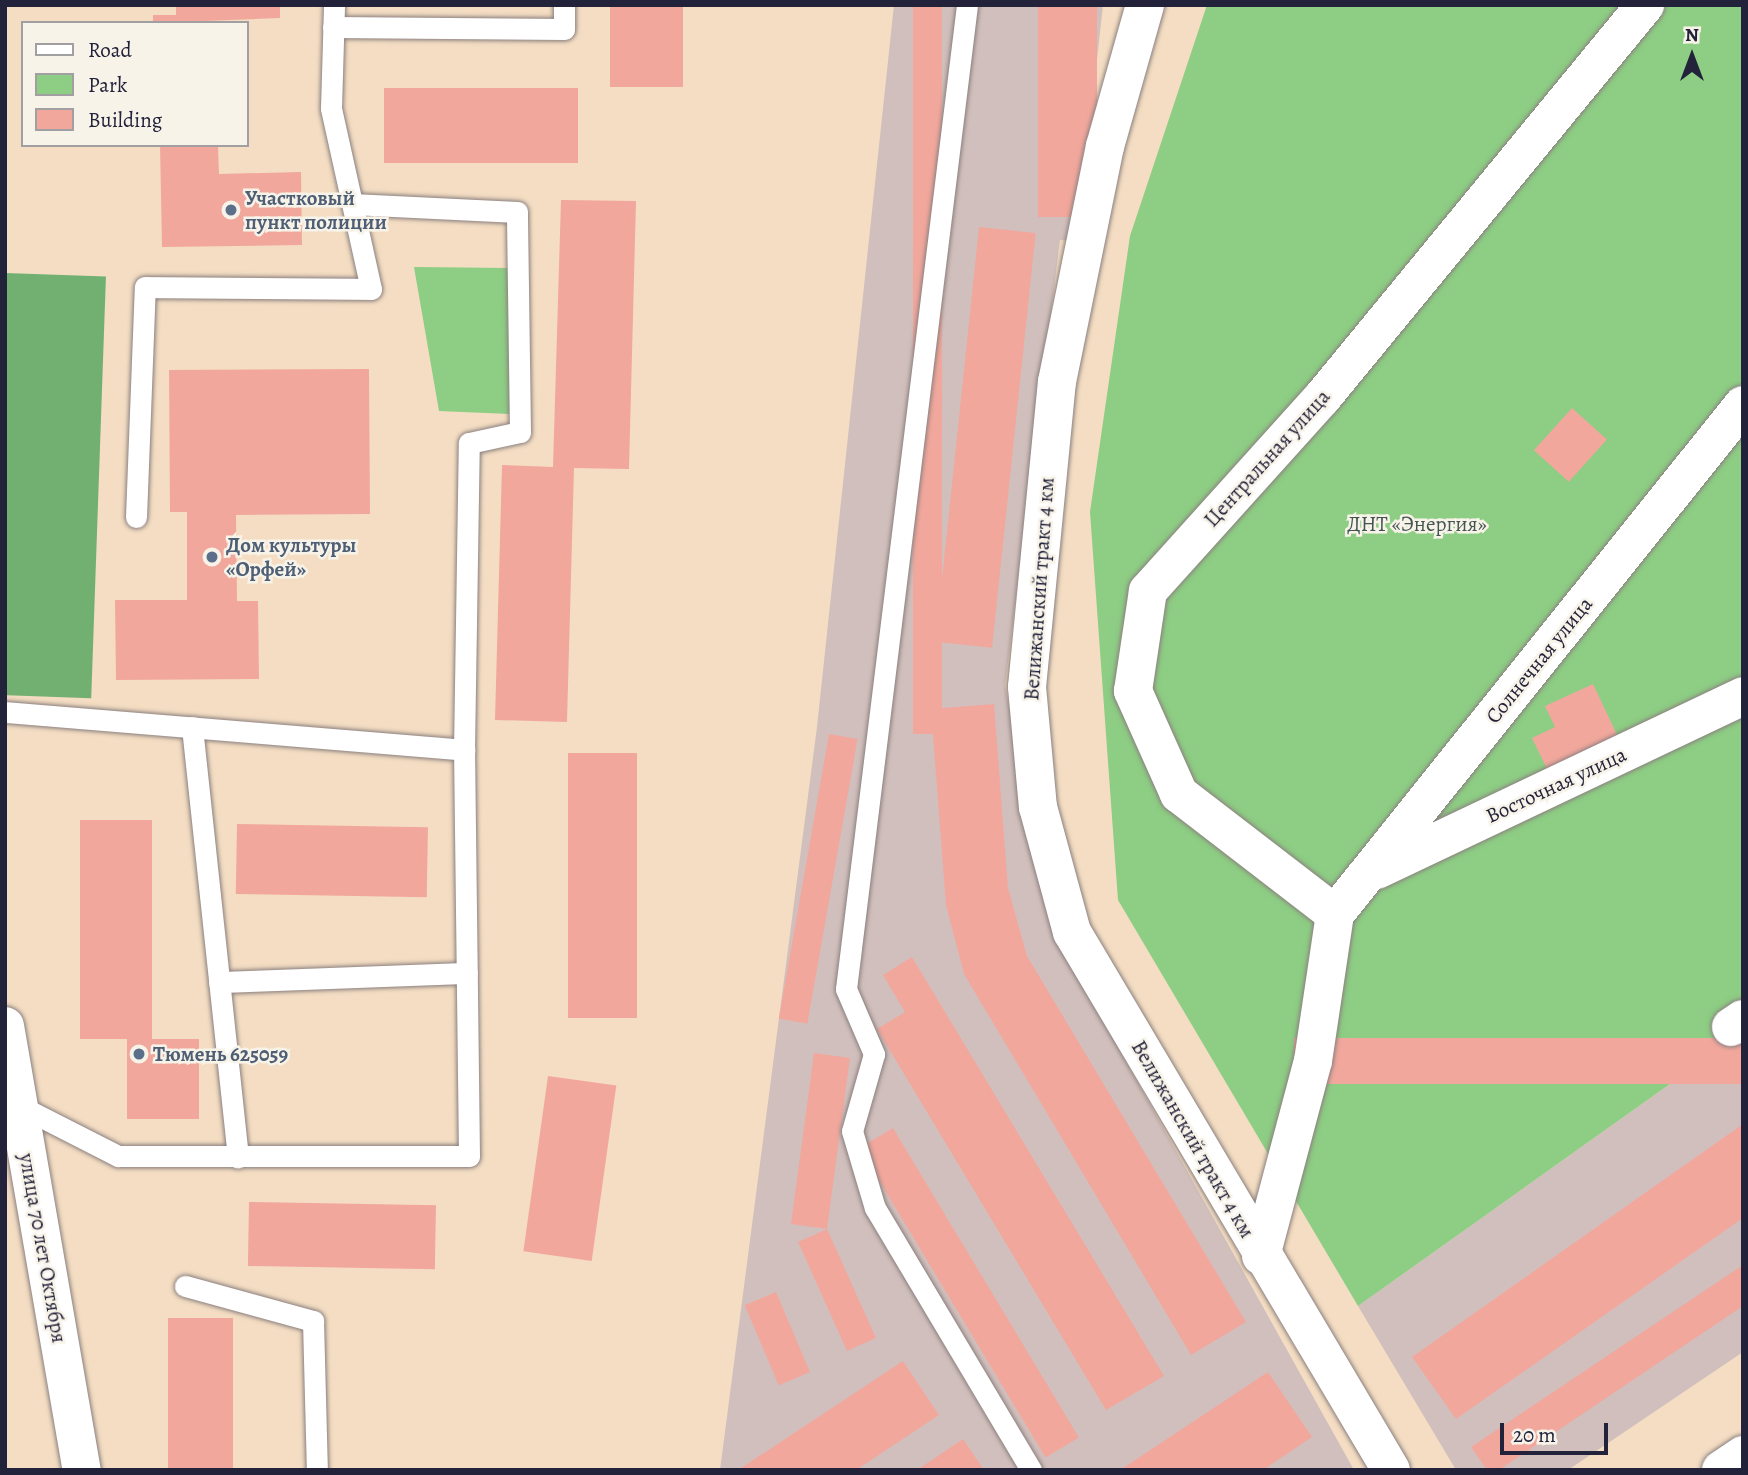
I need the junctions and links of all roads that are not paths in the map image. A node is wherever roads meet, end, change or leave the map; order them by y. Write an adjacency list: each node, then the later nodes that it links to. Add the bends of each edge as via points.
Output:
1 (334, 5): 6 (lane)
2 (564, 5): 6 (lane, via 564,29)
3 (967, 5): 26 (lane, via 846,989 874,1054 852,1131 875,1208)
4 (1145, 5): 21 (street, Велижанский тракт 4 км, via 1105,146 1057,381 1027,687 1038,807 1072,932)
5 (1645, 5): 15 (street, Центральная улица, via 1322,398 1148,591 1133,691 1179,794)
6 (333, 27): 7 (lane, via 331,108)
7 (352, 204): 9 (lane, via 372,289 145,287); 13 (lane, via 517,212 520,432 469,443)
8 (1743, 405): 14 (street, Солнечная улица)
9 (136, 517)
10 (1743, 696): 14 (street, Восточная улица)
11 (5, 712): 12 (lane)
12 (192, 727): 13 (lane); 17 (lane)
13 (464, 750): 16 (lane)
14 (1368, 874): 15 (street, Солнечная улица)
15 (1335, 914): 21 (street, via 1313,1060)
16 (467, 973): 17 (lane); 20 (lane, via 469,1156)
17 (219, 982): 20 (lane)
18 (5, 1026): 19 (street, улица 70 лет Октября)
19 (12, 1103): 20 (lane, via 118,1156); 24 (street, улица 70 лет Октября)
20 (239, 1158)
21 (1261, 1256): 27 (street, Велижанский тракт 4 км)
22 (185, 1286): 25 (lane, via 313,1321)
23 (1743, 1455): 28 (street)
24 (82, 1470)
25 (317, 1470)
26 (1031, 1470)
27 (1391, 1470)
28 (1721, 1470)

